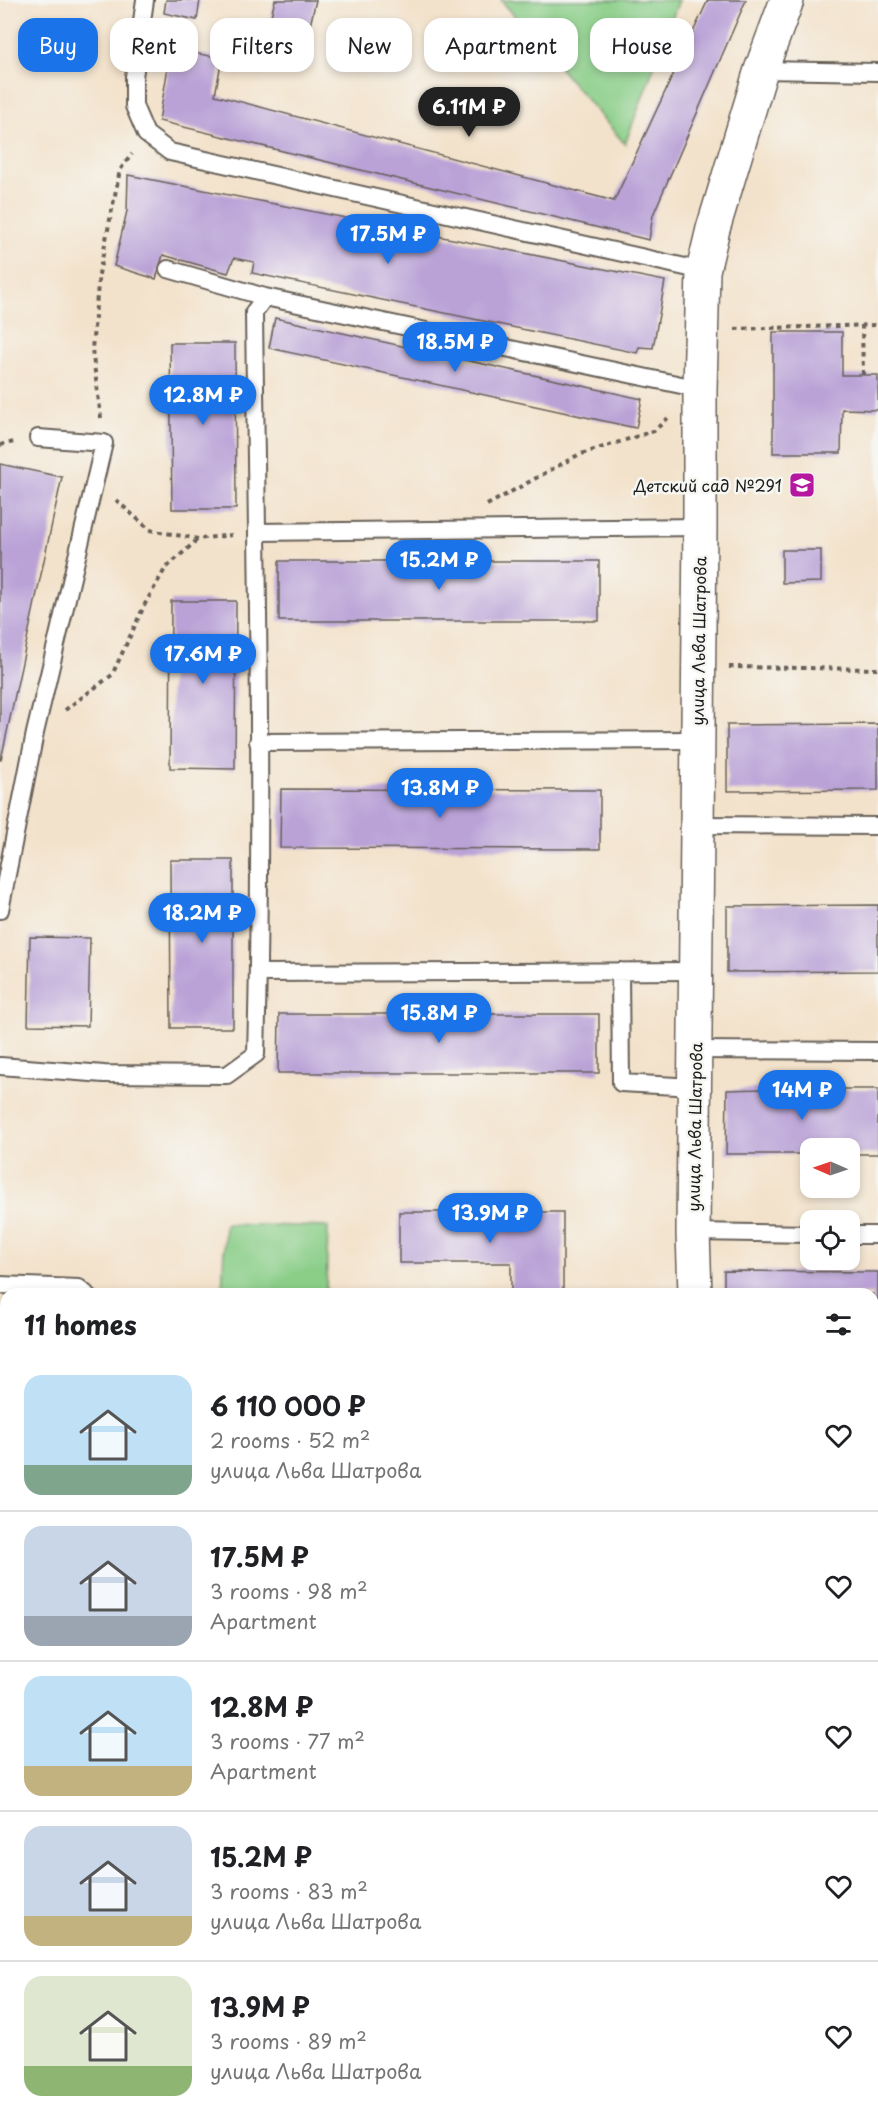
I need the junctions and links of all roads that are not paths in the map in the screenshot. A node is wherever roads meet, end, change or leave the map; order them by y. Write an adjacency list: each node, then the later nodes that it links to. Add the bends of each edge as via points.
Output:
1 (145, 0): 6 (lane, via 134,76 134,106 146,134 170,152)
2 (787, 0): 3 (street, улица Льва Шатрова)
3 (761, 70): 4 (lane); 6 (street, улица Льва Шатрова)
4 (878, 72)
5 (168, 269): 7 (lane)
6 (703, 271): 8 (street, улица Льва Шатрова)
7 (265, 297): 8 (lane); 11 (lane, via 254,312)
8 (700, 389): 10 (street, улица Льва Шатрова)
9 (38, 438): 16 (lane, via 104,443 35,733)
10 (700, 527): 11 (lane); 12 (street, улица Льва Шатрова)
11 (257, 532): 13 (lane)
12 (697, 740): 13 (lane); 14 (street, улица Льва Шатрова)
13 (258, 742): 19 (lane)
14 (697, 825): 15 (lane); 17 (street, улица Льва Шатрова)
15 (878, 826)
16 (0, 910)
17 (696, 970): 18 (lane); 20 (street, улица Льва Шатрова)
18 (620, 971): 19 (lane); 23 (lane, via 621,1083)
19 (258, 973): 22 (lane, via 256,1054 227,1075 104,1074)
20 (695, 1050): 21 (lane); 23 (street, улица Льва Шатрова)
21 (878, 1051)
22 (0, 1066)
23 (695, 1087): 24 (street, улица Льва Шатрова)
24 (693, 1232): 25 (lane); 30 (street, улица Льва Шатрова)
25 (800, 1234)
26 (860, 1235): 27 (lane)
27 (878, 1235)
28 (0, 1285): 29 (lane)
29 (79, 1288)
30 (695, 1288)

